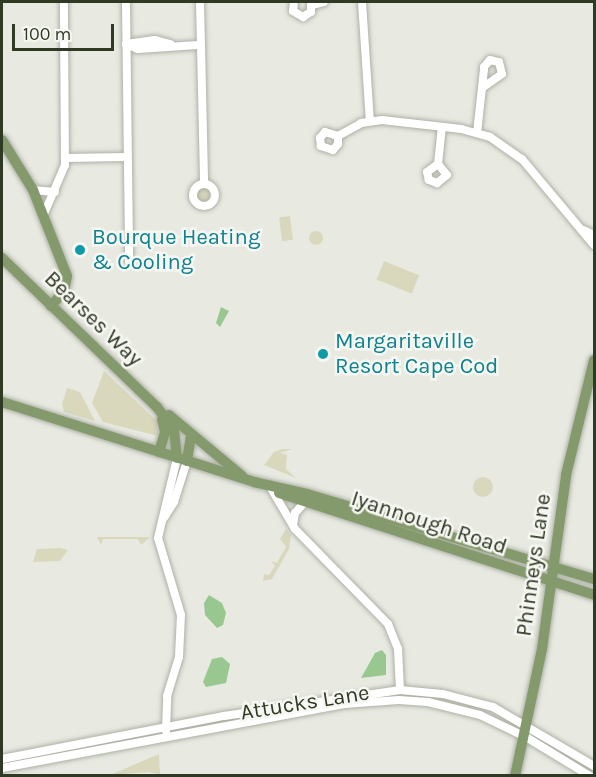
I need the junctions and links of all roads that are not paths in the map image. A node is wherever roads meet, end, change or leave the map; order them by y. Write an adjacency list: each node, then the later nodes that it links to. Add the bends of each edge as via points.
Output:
1 (64, 2): 17 (street)
2 (126, 2): 8 (street)
3 (200, 2): 9 (street)
4 (294, 2): 7 (street, via 293,11 301,17 310,14)
5 (324, 2): 7 (street)
6 (362, 2): 11 (street)
7 (312, 3)
8 (126, 44): 9 (street, via 155,40); 16 (street)
9 (198, 45): 19 (street)
10 (482, 88): 13 (street)
11 (370, 121): 12 (street); 14 (street)
12 (442, 127): 13 (street); 18 (street)
13 (477, 133): 23 (street, via 501,143 522,159)
14 (338, 136)
15 (2, 140): 20 (main road)
16 (126, 157): 17 (street); 27 (street)
17 (66, 158): 21 (street)
18 (438, 164)
19 (204, 183)
20 (33, 190): 21 (street); 22 (main road)
21 (55, 192): 22 (street)
22 (44, 214): 28 (main road, via 67,276 64,291)
23 (583, 230): 24 (street); 25 (street)
24 (594, 235)
25 (594, 245)
26 (2, 258): 28 (main road, Bearses Way)
27 (129, 262)
28 (51, 306): 31 (main road, Bearses Way)
29 (594, 360): 39 (main road, Phinneys Lane, via 566,475)
30 (2, 402): 33 (main road, Iyannough Road)
31 (157, 407): 32 (main road, Bearses Way); 33 (main road, via 165,429); 34 (main road, Bearses Way, via 174,430)
32 (191, 436): 34 (main road, Bearses Way); 35 (main road)
33 (159, 452): 34 (main road, Iyannough Road)
34 (182, 460): 35 (main road, Iyannough Road); 45 (street, Bearses Way, via 174,502 162,521 159,547 178,594 181,621 179,657 167,696)
35 (251, 481): 36 (main road, Iyannough Road); 39 (main road, Iyannough Road)
36 (272, 490): 37 (main road, Iyannough Road); 38 (street)
37 (304, 503): 38 (street, via 294,513); 41 (main road, Iyannough Road)
38 (293, 526): 43 (street, via 384,617 398,649)
39 (553, 566): 40 (main road, Iyannough Road); 41 (main road, Phinneys Lane)
40 (594, 579)
41 (551, 583): 42 (main road, Iyannough Road); 44 (main road, Phinneys Lane)
42 (594, 595)
43 (400, 690): 44 (street, Attucks Lane, via 471,700); 45 (street, Attucks Lane, via 365,692)
44 (529, 725): 46 (main road, Phinneys Lane); 48 (street, Attucks Lane)
45 (166, 731): 46 (street, Attucks Lane, via 358,702 399,700 468,711); 47 (street, Attucks Lane); 49 (street, Attucks Lane)
46 (526, 737): 50 (main road, Phinneys Lane); 51 (street, Attucks Lane)
47 (2, 759)
48 (594, 766)
49 (2, 768)
50 (515, 776)
51 (590, 776)

